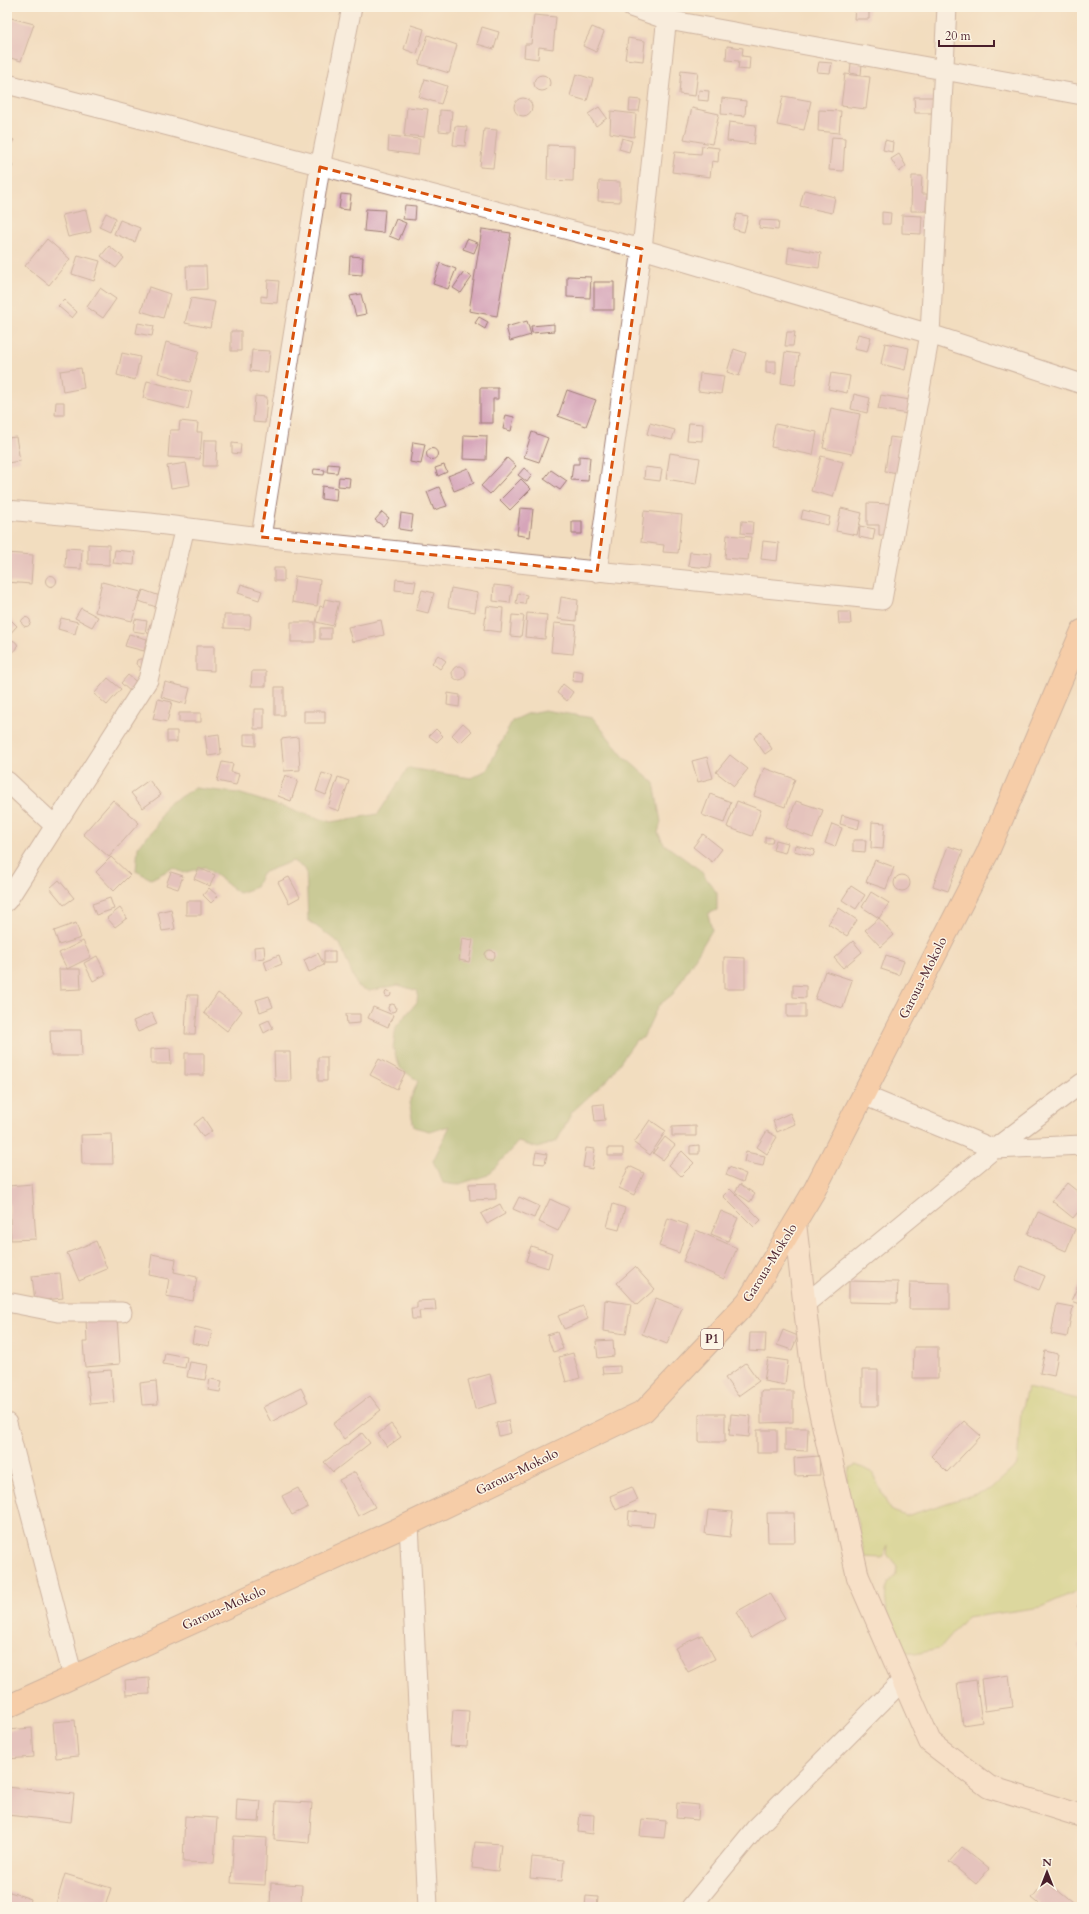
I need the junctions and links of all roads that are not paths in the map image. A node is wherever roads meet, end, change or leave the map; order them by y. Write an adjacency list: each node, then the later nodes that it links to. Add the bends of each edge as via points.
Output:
1 (352, 7): 8 (street)
2 (631, 7): 4 (street)
3 (947, 7): 5 (street)
4 (668, 14): 5 (street); 9 (street)
5 (944, 70): 7 (street); 10 (street)
6 (7, 84): 8 (street)
7 (1082, 95)
8 (320, 167): 9 (street); 14 (street)
9 (642, 249): 10 (street); 15 (street)
10 (930, 334): 11 (street); 15 (street, via 882,600)
11 (1082, 384)
12 (7, 510): 13 (street)
13 (186, 527): 14 (street); 18 (street, via 148,680)
14 (261, 537): 15 (street)
15 (597, 572)
16 (1082, 630): 21 (main road, Garoua-Mokolo / P1, via 987,854)
17 (7, 781): 18 (street)
18 (55, 826): 19 (street)
19 (7, 901)
20 (1082, 1083): 23 (street)
21 (863, 1095): 23 (street); 24 (main road, Garoua-Mokolo / P1)
22 (1082, 1145): 23 (street)
23 (994, 1148): 26 (street)
24 (795, 1223): 26 (street); 29 (main road, Garoua-Mokolo / P1, via 748,1302 644,1411)
25 (7, 1302): 27 (street, via 58,1312)
26 (804, 1304): 31 (street, via 814,1385 858,1577)
27 (122, 1312)
28 (7, 1423): 30 (street)
29 (409, 1524): 30 (main road, Garoua-Mokolo / P1); 34 (street)
30 (73, 1677): 32 (main road, Garoua-Mokolo / P1)
31 (903, 1680): 33 (street, via 930,1742 989,1787); 35 (street, via 755,1830)
32 (7, 1707)
33 (1082, 1816)
34 (428, 1907)
35 (692, 1907)

